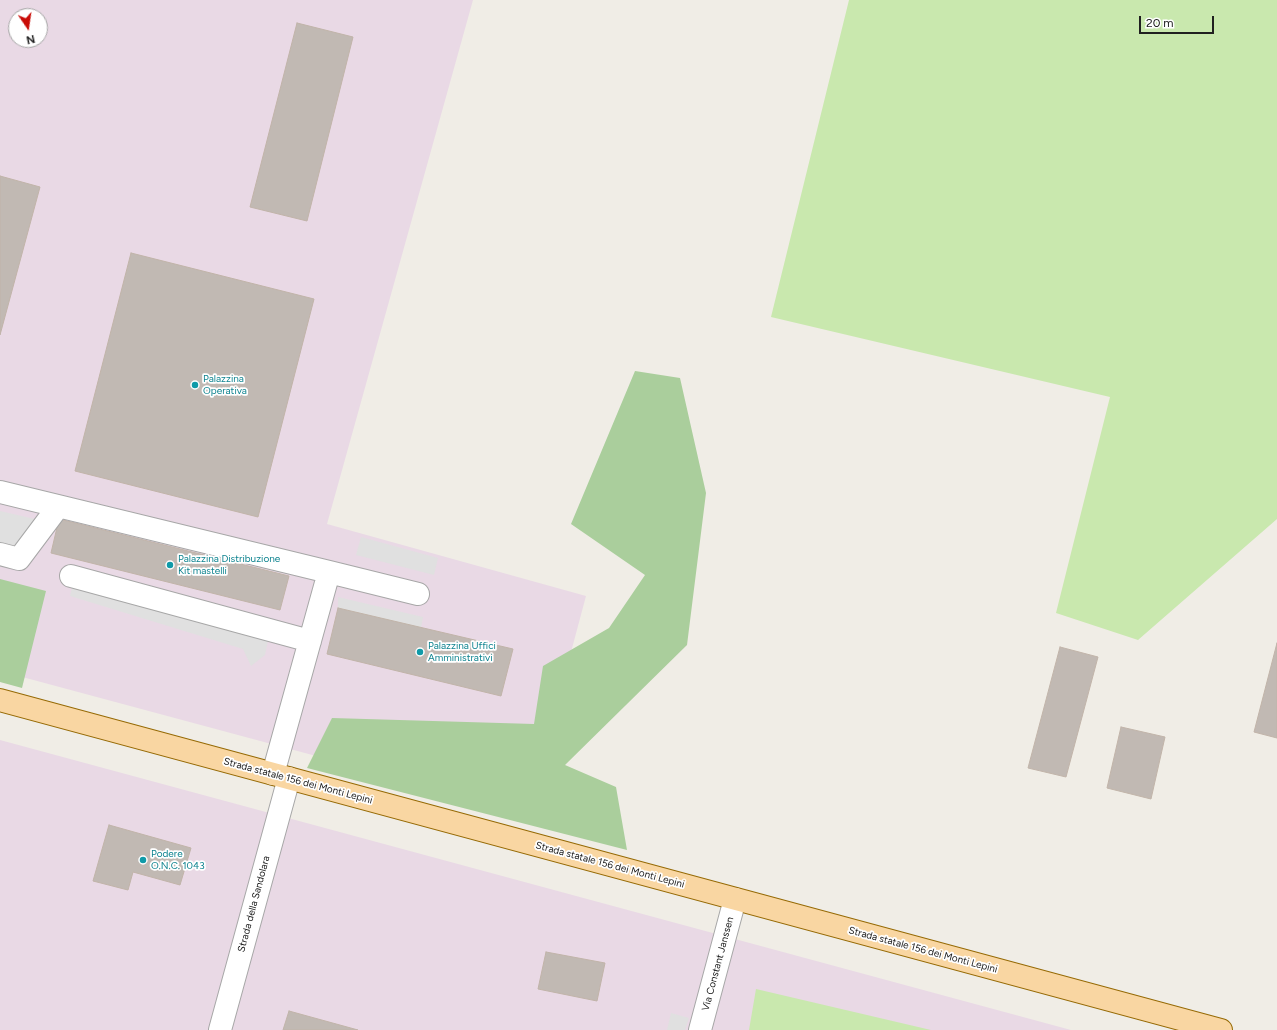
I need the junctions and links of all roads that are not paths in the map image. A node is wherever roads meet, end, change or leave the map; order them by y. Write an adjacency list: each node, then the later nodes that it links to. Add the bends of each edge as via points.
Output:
1 (0, 492): 2 (street)
2 (58, 507): 3 (street, via 19,559); 4 (street)
3 (0, 554)
4 (329, 572): 6 (street); 7 (street, Strada della Sandolara)
5 (71, 576): 7 (street)
6 (418, 594)
7 (310, 641): 9 (street, Strada della Sandolara)
8 (0, 700): 9 (main road, Strada statale 156 dei Monti Lepini)
9 (281, 776): 10 (main road, Strada statale 156 dei Monti Lepini); 11 (street, Strada della Sandolara)
10 (735, 899): 12 (street, Via Constant Janssen); 13 (main road, Strada statale 156 dei Monti Lepini)
11 (220, 1030)
12 (700, 1030)
13 (1221, 1030)

